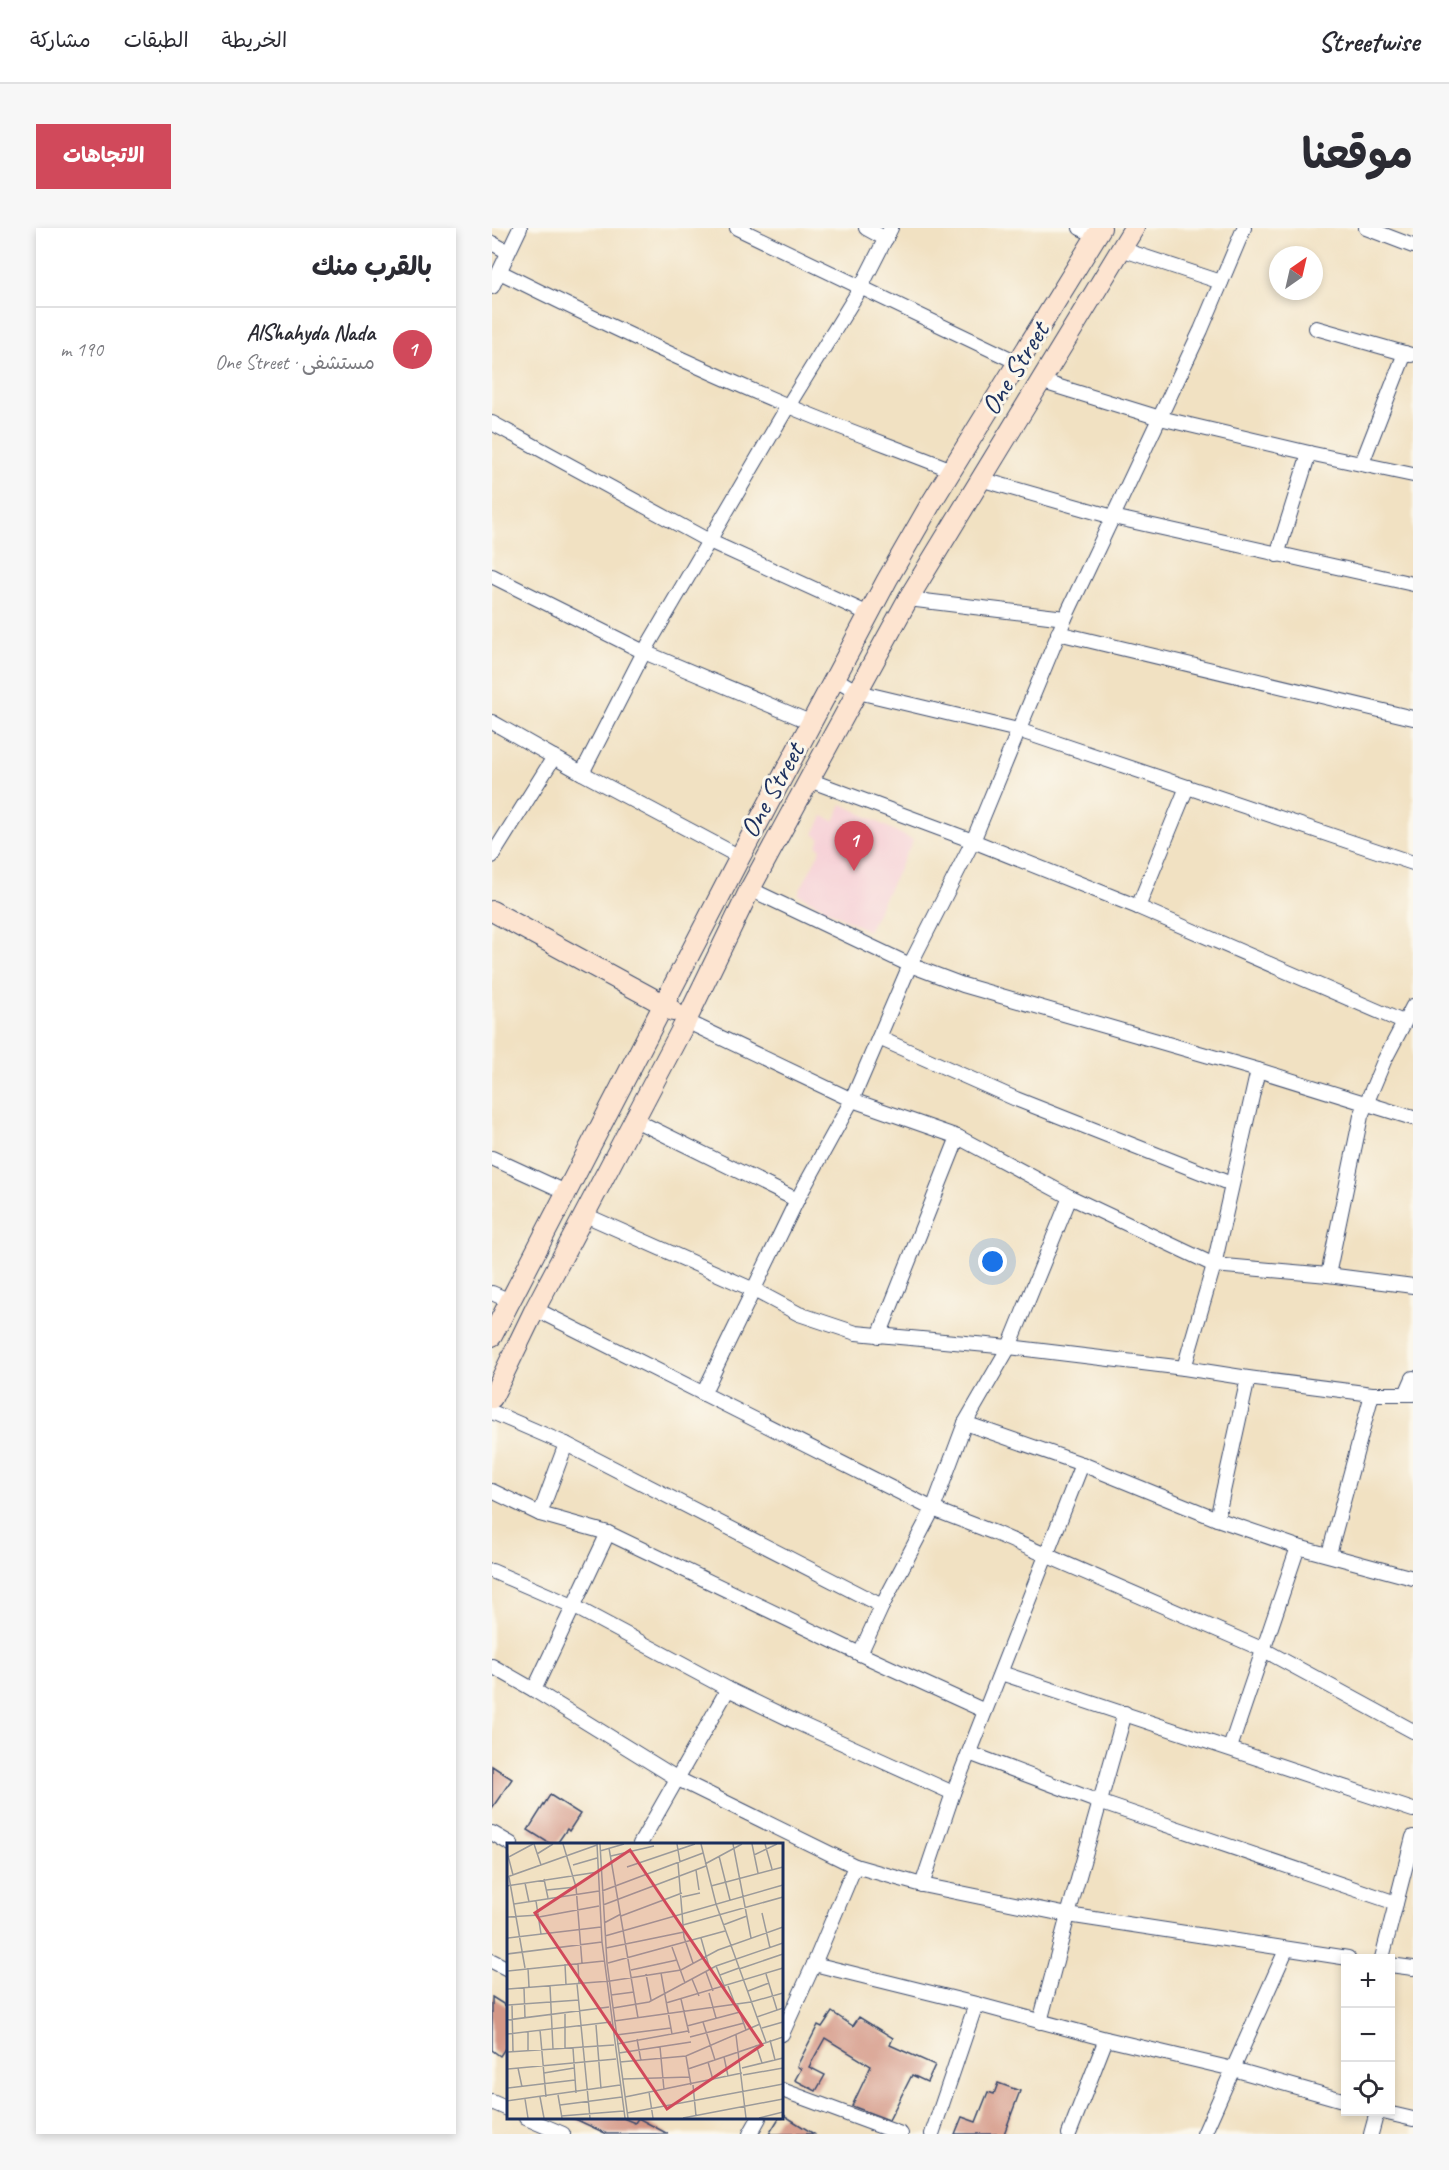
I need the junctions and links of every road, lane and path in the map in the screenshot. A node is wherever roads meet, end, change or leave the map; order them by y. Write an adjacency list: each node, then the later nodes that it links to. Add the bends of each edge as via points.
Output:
1 (520, 228): 12 (street)
2 (737, 228): 16 (street)
3 (866, 228): 8 (street)
4 (1134, 228): 11 (street, One Street)
5 (1244, 228): 14 (street)
6 (1366, 228): 10 (street)
7 (1093, 231): 19 (street, One Street)
8 (889, 233): 16 (street)
9 (492, 243): 12 (street)
10 (1413, 246)
11 (1121, 249): 14 (street); 20 (street, One Street)
12 (508, 252): 13 (street)
13 (500, 272): 15 (street); 21 (street, via 605,325)
14 (1221, 282): 22 (street)
15 (492, 287)
16 (860, 289): 19 (street); 21 (street)
17 (1316, 328): 18 (street)
18 (1409, 354): 25 (street)
19 (1019, 363): 26 (street, One Street)
20 (1040, 381): 22 (street); 28 (street, One Street)
21 (788, 406): 26 (street); 30 (street)
22 (1160, 418): 24 (street); 29 (street)
23 (492, 423): 30 (street)
24 (1309, 453): 25 (street); 31 (street)
25 (1362, 463): 27 (street)
26 (952, 470): 35 (street, One Street)
27 (1413, 475)
28 (980, 479): 29 (street); 34 (street, One Street)
29 (1113, 517): 31 (street); 36 (street)
30 (709, 541): 35 (street); 38 (street)
31 (1277, 555): 33 (street)
32 (492, 576): 38 (street)
33 (1413, 584)
34 (908, 599): 36 (street); 40 (street, One Street)
35 (869, 614): 39 (street, One Street)
36 (1065, 618): 37 (street)
37 (1058, 633): 41 (street); 44 (street)
38 (644, 652): 43 (street); 46 (street)
39 (834, 678): 40 (street); 43 (street, One Street)
40 (858, 692): 44 (street); 47 (street, One Street)
41 (1413, 718)
42 (492, 722): 45 (street)
43 (810, 723): 51 (street, One Street)
44 (1018, 730): 48 (street); 49 (street)
45 (554, 757): 46 (street); 50 (street)
46 (582, 773): 51 (street)
47 (809, 780): 49 (street); 53 (street, One Street)
48 (1187, 787): 52 (street); 54 (street)
49 (973, 841): 54 (street); 56 (street)
50 (492, 856)
51 (740, 857): 57 (street, One Street)
52 (1413, 864)
53 (750, 889): 56 (street); 59 (street, One Street)
54 (1138, 907): 60 (street)
55 (492, 911): 57 (street)
56 (910, 965): 61 (street); 62 (street, via 963,985)
57 (663, 1004): 59 (street); 70 (street, One Street)
58 (1413, 1006): 60 (street)
59 (686, 1021): 63 (street); 66 (street, One Street)
60 (1403, 1022): 64 (street)
61 (879, 1038): 63 (street); 69 (street, via 1016,1099)
62 (1258, 1070): 64 (street); 69 (street)
63 (852, 1100): 67 (street); 72 (street)
64 (1365, 1103): 65 (street); 75 (street)
65 (1413, 1118)
66 (633, 1119): 72 (street); 73 (street, One Street)
67 (958, 1137): 71 (street); 81 (street)
68 (492, 1158): 70 (street)
69 (1231, 1184): 74 (street)
70 (566, 1192): 78 (street, One Street)
71 (1070, 1197): 74 (street); 82 (street)
72 (797, 1200): 77 (street)
73 (583, 1214): 77 (street); 79 (street, One Street)
74 (1214, 1265): 75 (street); 83 (street)
75 (1328, 1275): 76 (street)
76 (1413, 1286)
77 (754, 1290): 81 (street, via 831,1326); 86 (street)
78 (501, 1297): 80 (street, One Street)
79 (534, 1309): 86 (street); 89 (street, One Street)
80 (492, 1336)
81 (879, 1336): 82 (street)
82 (1009, 1347): 83 (street); 91 (street)
83 (1184, 1368): 84 (street)
84 (1248, 1378): 87 (street); 97 (street)
85 (1413, 1378): 88 (street)
86 (703, 1394): 95 (street)
87 (1372, 1394): 88 (street); 100 (street)
88 (1409, 1394)
89 (492, 1398)
90 (492, 1412): 92 (street)
91 (965, 1423): 93 (street); 95 (street)
92 (566, 1444): 96 (street); 105 (street)
93 (1082, 1464): 97 (street); 101 (street)
94 (492, 1491): 96 (street)
95 (933, 1509): 101 (street); 105 (street)
96 (540, 1514): 98 (street)
97 (1217, 1519): 99 (street)
98 (608, 1533): 104 (street); 107 (street)
99 (1298, 1547): 100 (street); 106 (street)
100 (1329, 1554): 103 (street)
101 (1047, 1556): 106 (street); 109 (street)
102 (492, 1571): 104 (street)
103 (1413, 1578)
104 (573, 1606): 110 (street); 111 (street)
105 (882, 1606): 107 (street)
106 (1264, 1650): 114 (street); 115 (street)
107 (860, 1654): 112 (street)
108 (492, 1666): 111 (street)
109 (1000, 1673): 112 (street); 113 (street)
110 (728, 1689): 117 (street); 118 (street)
111 (534, 1690): 117 (street)
112 (985, 1711): 116 (street)
113 (1125, 1713): 115 (street); 119 (street)
114 (1413, 1731)
115 (1230, 1748): 120 (street)
116 (969, 1753): 118 (street); 119 (street)
117 (678, 1779): 124 (street); 125 (street)
118 (953, 1793): 126 (street)
119 (1099, 1802): 127 (street); 128 (street)
120 (1413, 1810)
121 (492, 1833): 123 (street)
122 (1413, 1837): 127 (street)
123 (508, 1843)
124 (641, 1843)
125 (855, 1866): 126 (street); 133 (street)
126 (921, 1885): 128 (street)
127 (1396, 1903): 130 (street)
128 (1068, 1915): 129 (street); 139 (street)
129 (1286, 1950): 131 (street); 141 (street)
130 (1383, 1954)
131 (1341, 1958)
132 (492, 1961): 135 (street)
133 (814, 1964): 137 (street); 138 (street)
134 (1395, 1966): 136 (street)
135 (507, 1968)
136 (1413, 1968)
137 (976, 2004): 139 (street); 154 (street)
138 (785, 2019)
139 (1040, 2022): 140 (street)
140 (1106, 2039): 141 (street); 155 (street)
141 (1233, 2069): 143 (street); 156 (street)
142 (783, 2090): 153 (street)
143 (1341, 2100)
144 (492, 2102): 145 (street)
145 (507, 2109)
146 (1395, 2115): 150 (street)
147 (1376, 2116): 157 (street)
148 (528, 2119): 151 (street)
149 (758, 2119): 152 (street)
150 (1413, 2119)
151 (563, 2134)
152 (750, 2134)
153 (901, 2134)
154 (932, 2134)
155 (1069, 2134)
156 (1204, 2134)
157 (1371, 2134)

